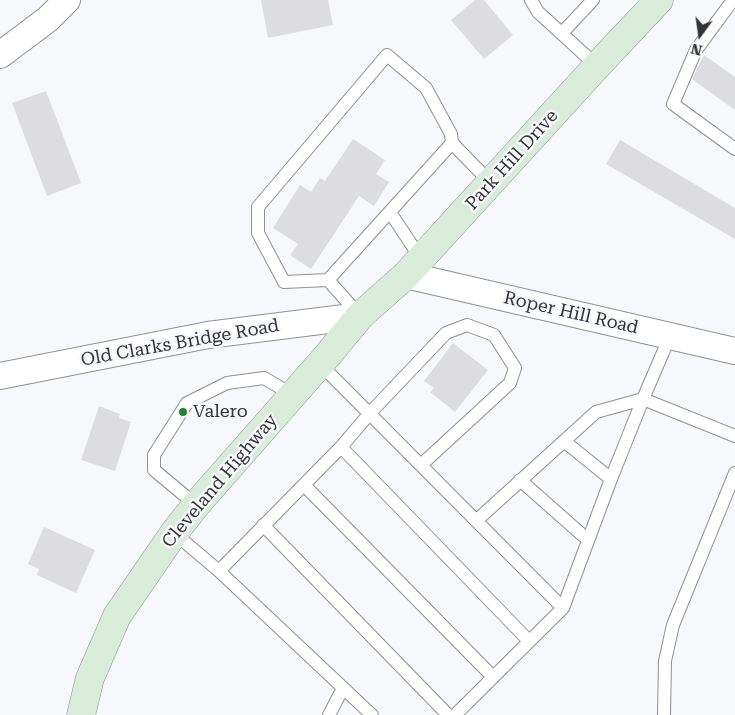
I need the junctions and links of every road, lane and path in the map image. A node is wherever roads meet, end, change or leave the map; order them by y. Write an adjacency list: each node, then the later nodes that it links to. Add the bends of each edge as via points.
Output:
1 (67, 0): 7 (street, via 48,19)
2 (531, 0): 6 (lane, via 538,12)
3 (659, 0): 8 (main road, Park Hill Drive)
4 (733, 0): 10 (lane, via 696,50 673,104)
5 (592, 1): 6 (lane)
6 (562, 33): 8 (lane)
7 (0, 55)
8 (597, 66): 11 (main road, Park Hill Drive)
9 (452, 143): 11 (lane); 12 (lane); 14 (lane, via 451,134 426,88 387,55 258,207 258,233 284,282)
10 (735, 149)
11 (491, 183): 13 (main road, Park Hill Drive)
12 (390, 212): 13 (lane); 14 (lane)
13 (414, 267): 15 (main road, Park Hill Drive); 16 (street, Roper Hill Road)
14 (328, 280): 15 (lane)
15 (360, 316): 18 (main road, Cleveland Highway); 19 (street, Old Clarks Bridge Road, via 208,335)
16 (670, 336): 17 (street, Roper Hill Road); 21 (lane)
17 (735, 351)
18 (320, 364): 20 (main road, Cleveland Highway); 22 (lane)
19 (0, 376)
20 (293, 395): 31 (main road, Cleveland Highway); 31 (lane, via 264,378 227,383 187,403 154,455 154,470)
21 (642, 399): 23 (lane); 24 (lane, via 596,412); 28 (lane)
22 (370, 413): 25 (lane); 26 (lane); 26 (lane, via 446,333 467,325 494,335 515,368 510,383)
23 (735, 436)
24 (564, 441): 28 (lane); 29 (lane)
25 (341, 447): 30 (lane); 38 (lane)
26 (421, 465): 32 (lane)
27 (735, 473): 46 (lane, via 673,625 665,660)
28 (610, 479): 35 (lane)
29 (520, 480): 32 (lane); 35 (lane)
30 (304, 485): 33 (lane); 39 (lane)
31 (196, 505): 34 (main road, Cleveland Highway)
32 (476, 521): 37 (lane)
33 (263, 526): 36 (lane); 44 (lane)
34 (174, 533): 36 (lane); 41 (main road, Cleveland Highway, via 117,616 90,678)
35 (588, 540): 37 (lane)
36 (219, 571): 40 (lane)
37 (563, 608): 38 (lane)
38 (529, 641): 39 (lane)
39 (493, 678): 45 (lane)
40 (343, 688): 42 (lane); 43 (lane)
41 (81, 715)
42 (329, 715)
43 (372, 715)
44 (448, 715)
45 (455, 715)
46 (664, 715)

